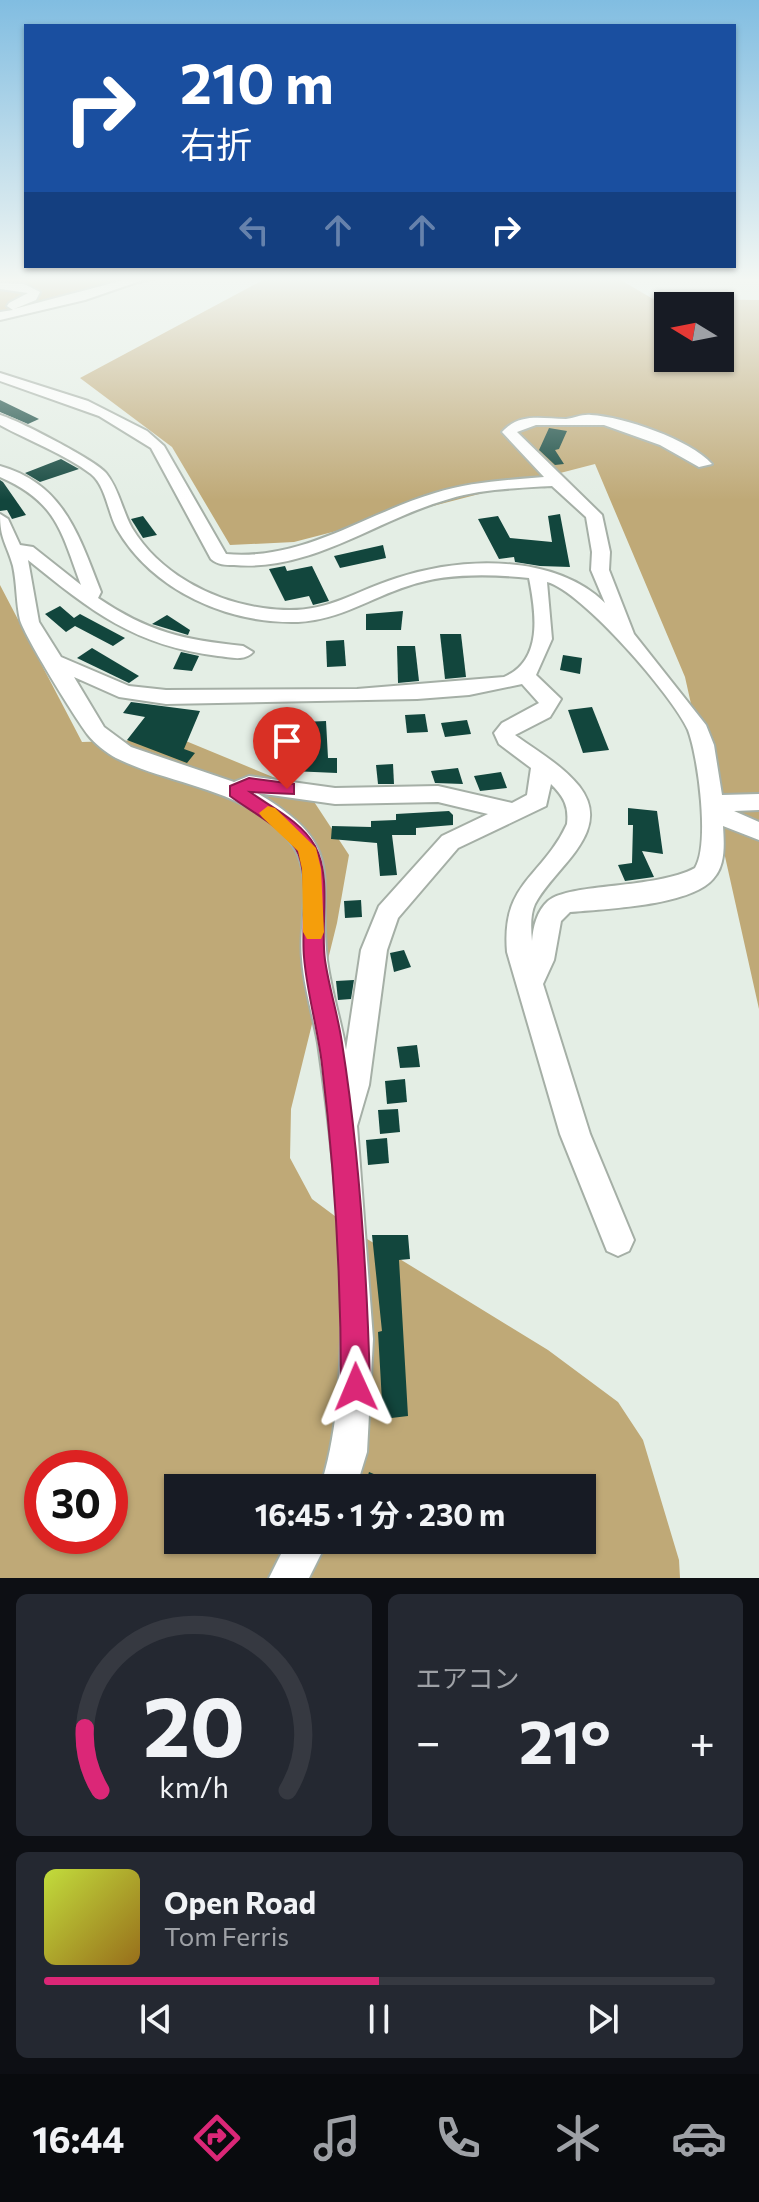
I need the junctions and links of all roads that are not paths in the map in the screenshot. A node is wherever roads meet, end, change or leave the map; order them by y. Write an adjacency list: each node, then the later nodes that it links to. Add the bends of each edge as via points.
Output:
1 (0, 377): 5 (street, via 95,411 149,438 220,559 291,558 444,495)
2 (0, 419): 8 (street, via 98,472 144,556 189,589 244,611 315,614 414,579 463,573)
3 (704, 464): 5 (street, via 684,450 589,418 521,422 510,435)
4 (0, 471): 9 (street, via 32,483 60,509 92,592)
5 (555, 481): 10 (street, via 594,515 600,570)
6 (0, 519): 7 (street)
7 (16, 549): 9 (street, via 27,551); 12 (street, via 30,622)
8 (537, 575): 10 (street, via 576,587); 13 (street, via 543,643)
9 (88, 600): 11 (street, via 155,640)
10 (629, 642): 17 (street, via 698,729)
11 (243, 652)
12 (55, 662): 13 (street, via 126,692 166,697 451,691 506,685); 15 (street, via 97,732 123,752)
13 (526, 676): 14 (street, via 551,699 548,707 504,733)
14 (542, 766): 18 (street, via 538,800); 20 (street, via 577,800 579,818 571,843 525,900 517,925)
15 (236, 791): 18 (street, via 249,784 335,796 438,794); 21 (street, via 306,848 312,869 314,959)
16 (759, 802): 17 (street)
17 (711, 808): 19 (street); 20 (street, via 706,874 666,890 565,903 554,909)
18 (515, 812): 21 (street, via 450,842 388,913 374,950 355,1085)
19 (759, 831)
20 (530, 984): 22 (street, via 576,1143)
21 (342, 1132): 23 (street, via 356,1387 352,1443)
22 (618, 1240)
23 (342, 1474)
24 (301, 1554): 25 (street)
25 (288, 1578)

